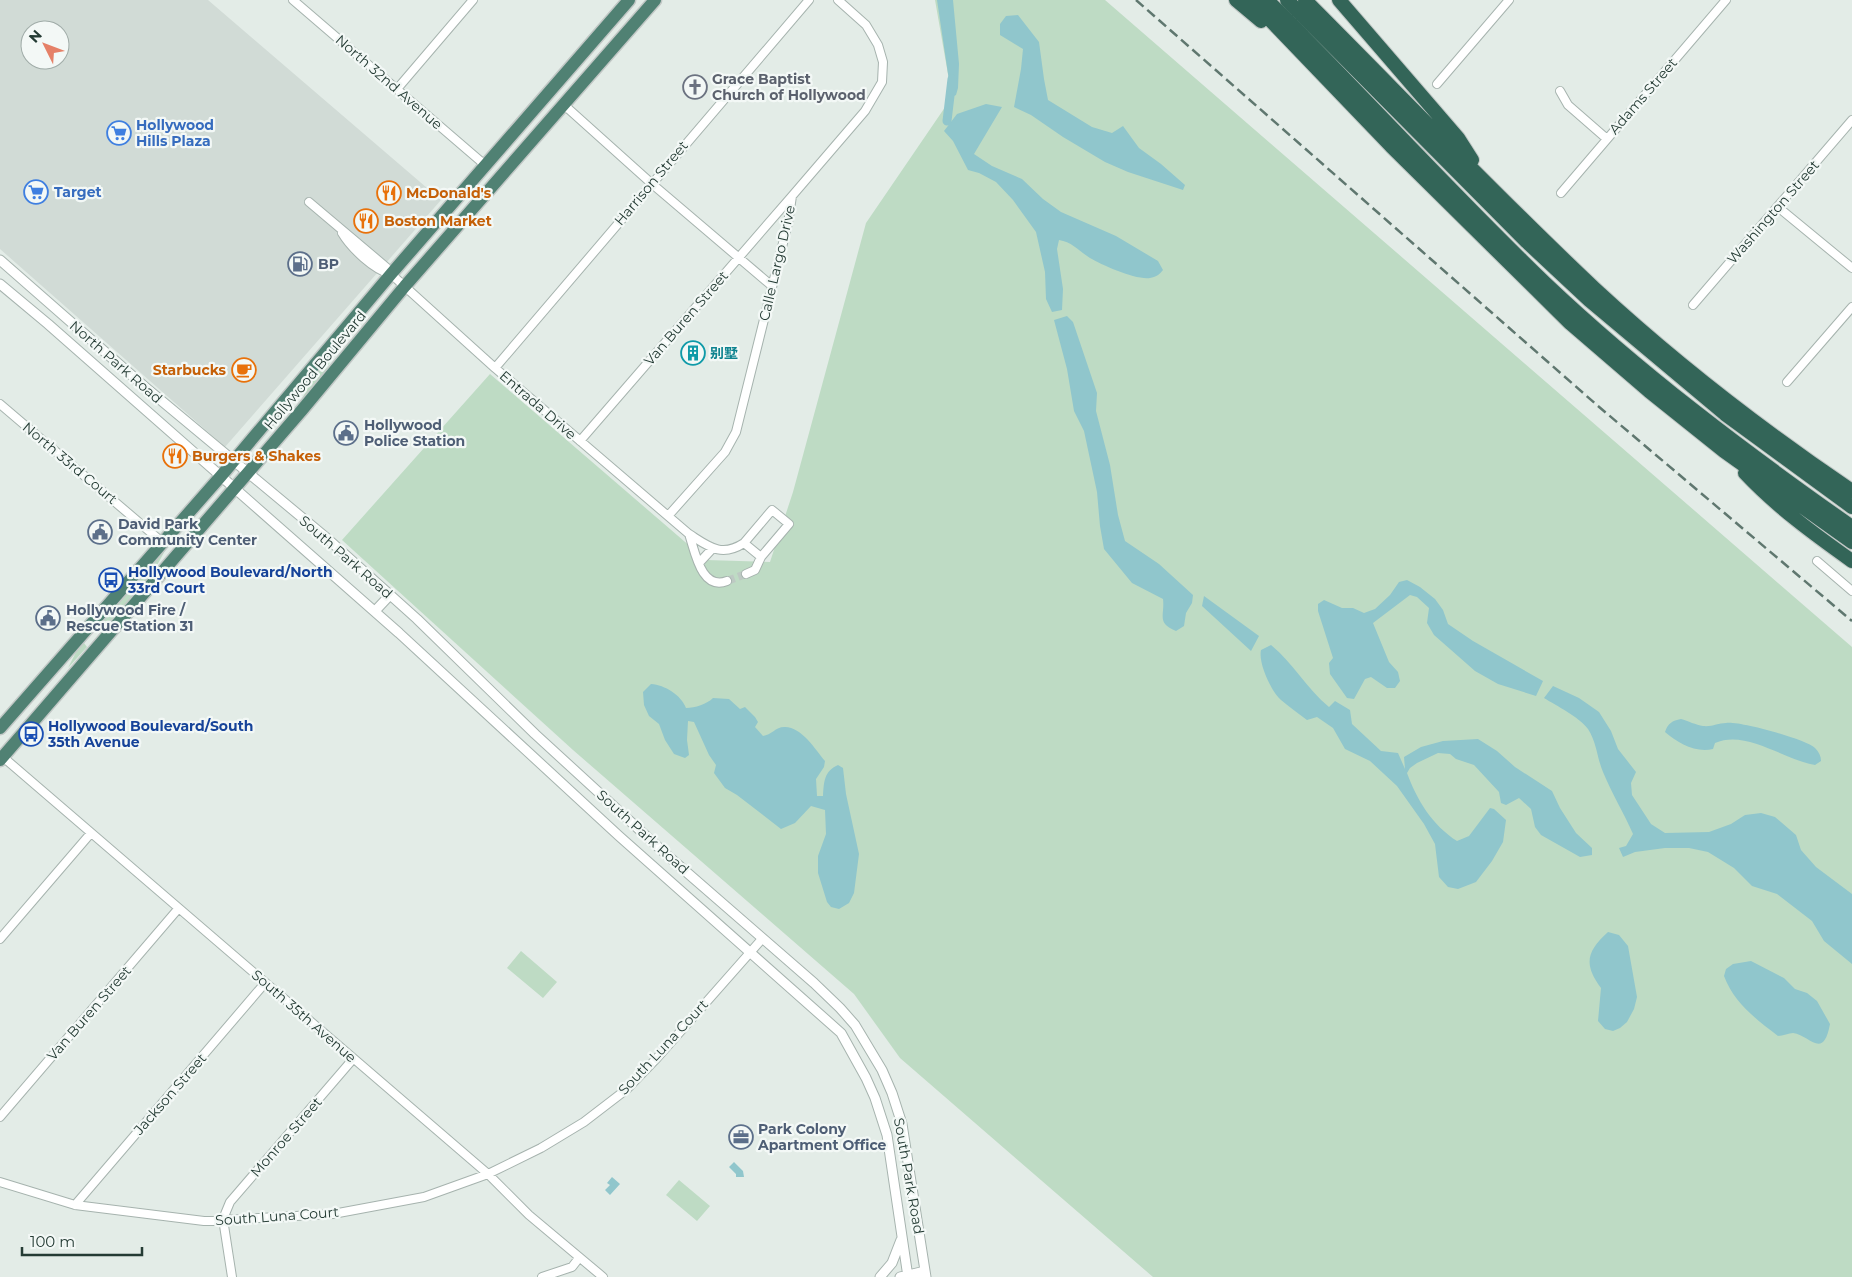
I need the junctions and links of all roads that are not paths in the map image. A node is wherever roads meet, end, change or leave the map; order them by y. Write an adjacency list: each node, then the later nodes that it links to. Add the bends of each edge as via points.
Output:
1 (293, 0): 18 (street, North 32nd Avenue)
2 (473, 0): 18 (street)
3 (629, 0): 16 (highway, Hollywood Boulevard)
4 (655, 0): 20 (highway, Hollywood Boulevard)
5 (809, 0): 26 (street, Harrison Street)
6 (838, 0): 29 (street, Calle Largo Drive, via 866,25 878,45 883,62 882,82 865,111)
7 (1236, 0): 15 (highway)
8 (1251, 0): 15 (highway)
9 (1268, 0): 53 (highway, via 1546,283 1656,381 1771,470)
10 (1287, 0): 51 (highway, via 1527,242 1589,300 1725,414)
11 (1305, 0): 27 (highway)
12 (1339, 0): 27 (highway, via 1458,138)
13 (1726, 0): 23 (street, Adams Street)
14 (1506, 1): 17 (street)
15 (1297, 49): 45 (highway, via 1570,323)
16 (570, 67): 20 (highway, via 562,91); 21 (highway, Hollywood Boulevard)
17 (1437, 84)
18 (397, 89): 25 (street, North 32nd Avenue)
19 (1560, 91): 23 (street, via 1568,105)
20 (563, 104): 24 (highway, Hollywood Boulevard); 26 (street)
21 (535, 108): 24 (highway, via 538,115 536,125); 25 (highway, Hollywood Boulevard)
22 (1852, 120): 31 (street, Washington Street)
23 (1607, 139): 28 (street, Adams Street)
24 (517, 157): 37 (highway, Hollywood Boulevard)
25 (485, 165): 35 (highway, Hollywood Boulevard)
26 (651, 183): 32 (street); 41 (street, Harrison Street)
27 (1489, 185): 50 (highway, via 1595,288 1674,356 1744,413)
28 (1561, 193)
29 (792, 196): 32 (street, Van Buren Street); 38 (street, Calle Largo Drive)
30 (309, 202): 35 (street, Entrada Drive)
31 (1778, 207): 34 (street); 39 (street, Washington Street)
32 (738, 257): 38 (street); 44 (street, Van Buren Street)
33 (0, 260): 46 (street, North Park Road)
34 (1852, 268)
35 (391, 274): 37 (street, Entrada Drive); 46 (highway, Hollywood Boulevard)
36 (0, 284): 48 (street, North Park Road)
37 (405, 286): 41 (street, Entrada Drive); 47 (highway, Hollywood Boulevard)
38 (772, 286): 52 (street, Calle Largo Drive, via 736,432 725,452)
39 (1693, 304)
40 (1852, 307): 42 (street)
41 (495, 368): 44 (street, Entrada Drive)
42 (1787, 382)
43 (0, 404): 55 (street, North 33rd Court)
44 (580, 441): 52 (street, Entrada Drive)
45 (1724, 451): 56 (highway); 61 (highway, via 1767,496)
46 (233, 462): 47 (street, South Park Road); 48 (highway, Hollywood Boulevard)
47 (248, 473): 49 (highway, Hollywood Boulevard); 66 (street, South Park Road)
48 (221, 476): 49 (street, South Park Road); 55 (highway, Hollywood Boulevard)
49 (235, 488): 67 (street, South Park Road); 69 (highway, Hollywood Boulevard)
50 (1852, 491)
51 (1852, 507)
52 (668, 516): 54 (street, Entrada Drive)
53 (1852, 527)
54 (689, 534): 58 (street, Entrada Drive); 62 (street)
55 (162, 542): 68 (highway, Hollywood Boulevard)
56 (1852, 542)
57 (744, 543): 58 (street, via 726,550); 59 (street); 59 (street, via 772,510 789,524)
58 (712, 549): 62 (street)
59 (761, 557): 63 (street, via 755,570)
60 (1817, 561): 65 (street)
61 (1852, 561)
62 (699, 562): 64 (street, via 705,577 712,582)
63 (746, 574)
64 (727, 581)
65 (1852, 591)
66 (390, 594): 67 (street); 72 (street, South Park Road, via 535,734)
67 (375, 611): 74 (street, South Park Road)
68 (0, 728)
69 (1, 757): 70 (street, South 35th Avenue)
70 (90, 833): 71 (street, South 35th Avenue); 73 (street)
71 (178, 909): 75 (street, South 35th Avenue); 77 (street, Van Buren Street)
72 (762, 938): 74 (street, South Luna Court); 84 (street, South Park Road, via 840,1008 855,1025 882,1070 902,1124)
73 (0, 939)
74 (750, 952): 78 (street, South Luna Court, via 627,1089 550,1143); 82 (street, South Park Road, via 828,1020 853,1054 875,1098 887,1135)
75 (265, 983): 76 (street, South 35th Avenue); 80 (street, Jackson Street)
76 (353, 1059): 78 (street, South 35th Avenue); 81 (street, Monroe Street, via 230,1202)
77 (0, 1117)
78 (488, 1174): 81 (street, South Luna Court, via 424,1197 333,1214); 83 (street, South 35th Avenue, via 529,1215)
79 (0, 1182): 80 (street, South Luna Court)
80 (75, 1205): 81 (street, South Luna Court, via 204,1221)
81 (223, 1219): 86 (street)
82 (902, 1238): 85 (street, South Park Road); 89 (street, via 892,1263)
83 (580, 1258): 87 (street, via 572,1267); 88 (street, South 35th Avenue)
84 (925, 1274): 85 (street)
85 (905, 1276)
86 (232, 1277)
87 (542, 1277)
88 (604, 1277)
89 (880, 1277)

